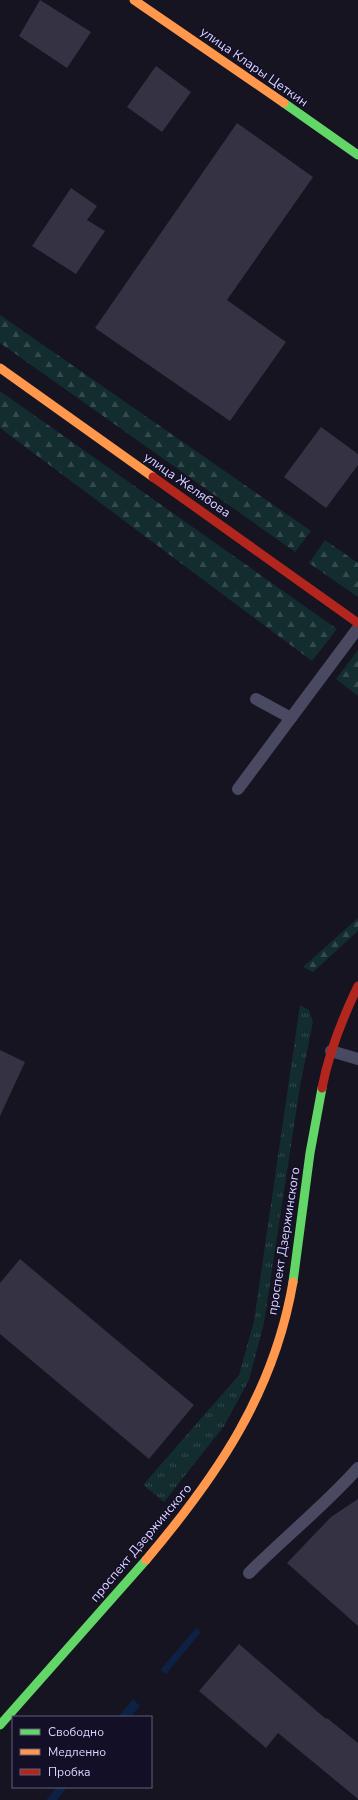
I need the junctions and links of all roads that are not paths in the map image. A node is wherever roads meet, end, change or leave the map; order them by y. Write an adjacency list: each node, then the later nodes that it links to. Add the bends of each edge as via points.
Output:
1 (134, 0): 2 (main road, улица Клары Цеткин)
2 (358, 155)
3 (0, 368): 4 (main road, улица Желябова)
4 (358, 623)
5 (358, 628): 7 (lane)
6 (256, 699): 7 (lane)
7 (290, 718): 8 (lane)
8 (238, 789)
9 (358, 986): 10 (main road, проспект Дзержинского, via 348,1004)
10 (331, 1051): 11 (lane); 14 (main road, проспект Дзержинского, via 312,1138 292,1289 279,1343 256,1402 223,1460 188,1510 154,1552)
11 (358, 1059)
12 (358, 1468): 13 (lane)
13 (249, 1573)
14 (0, 1725)

